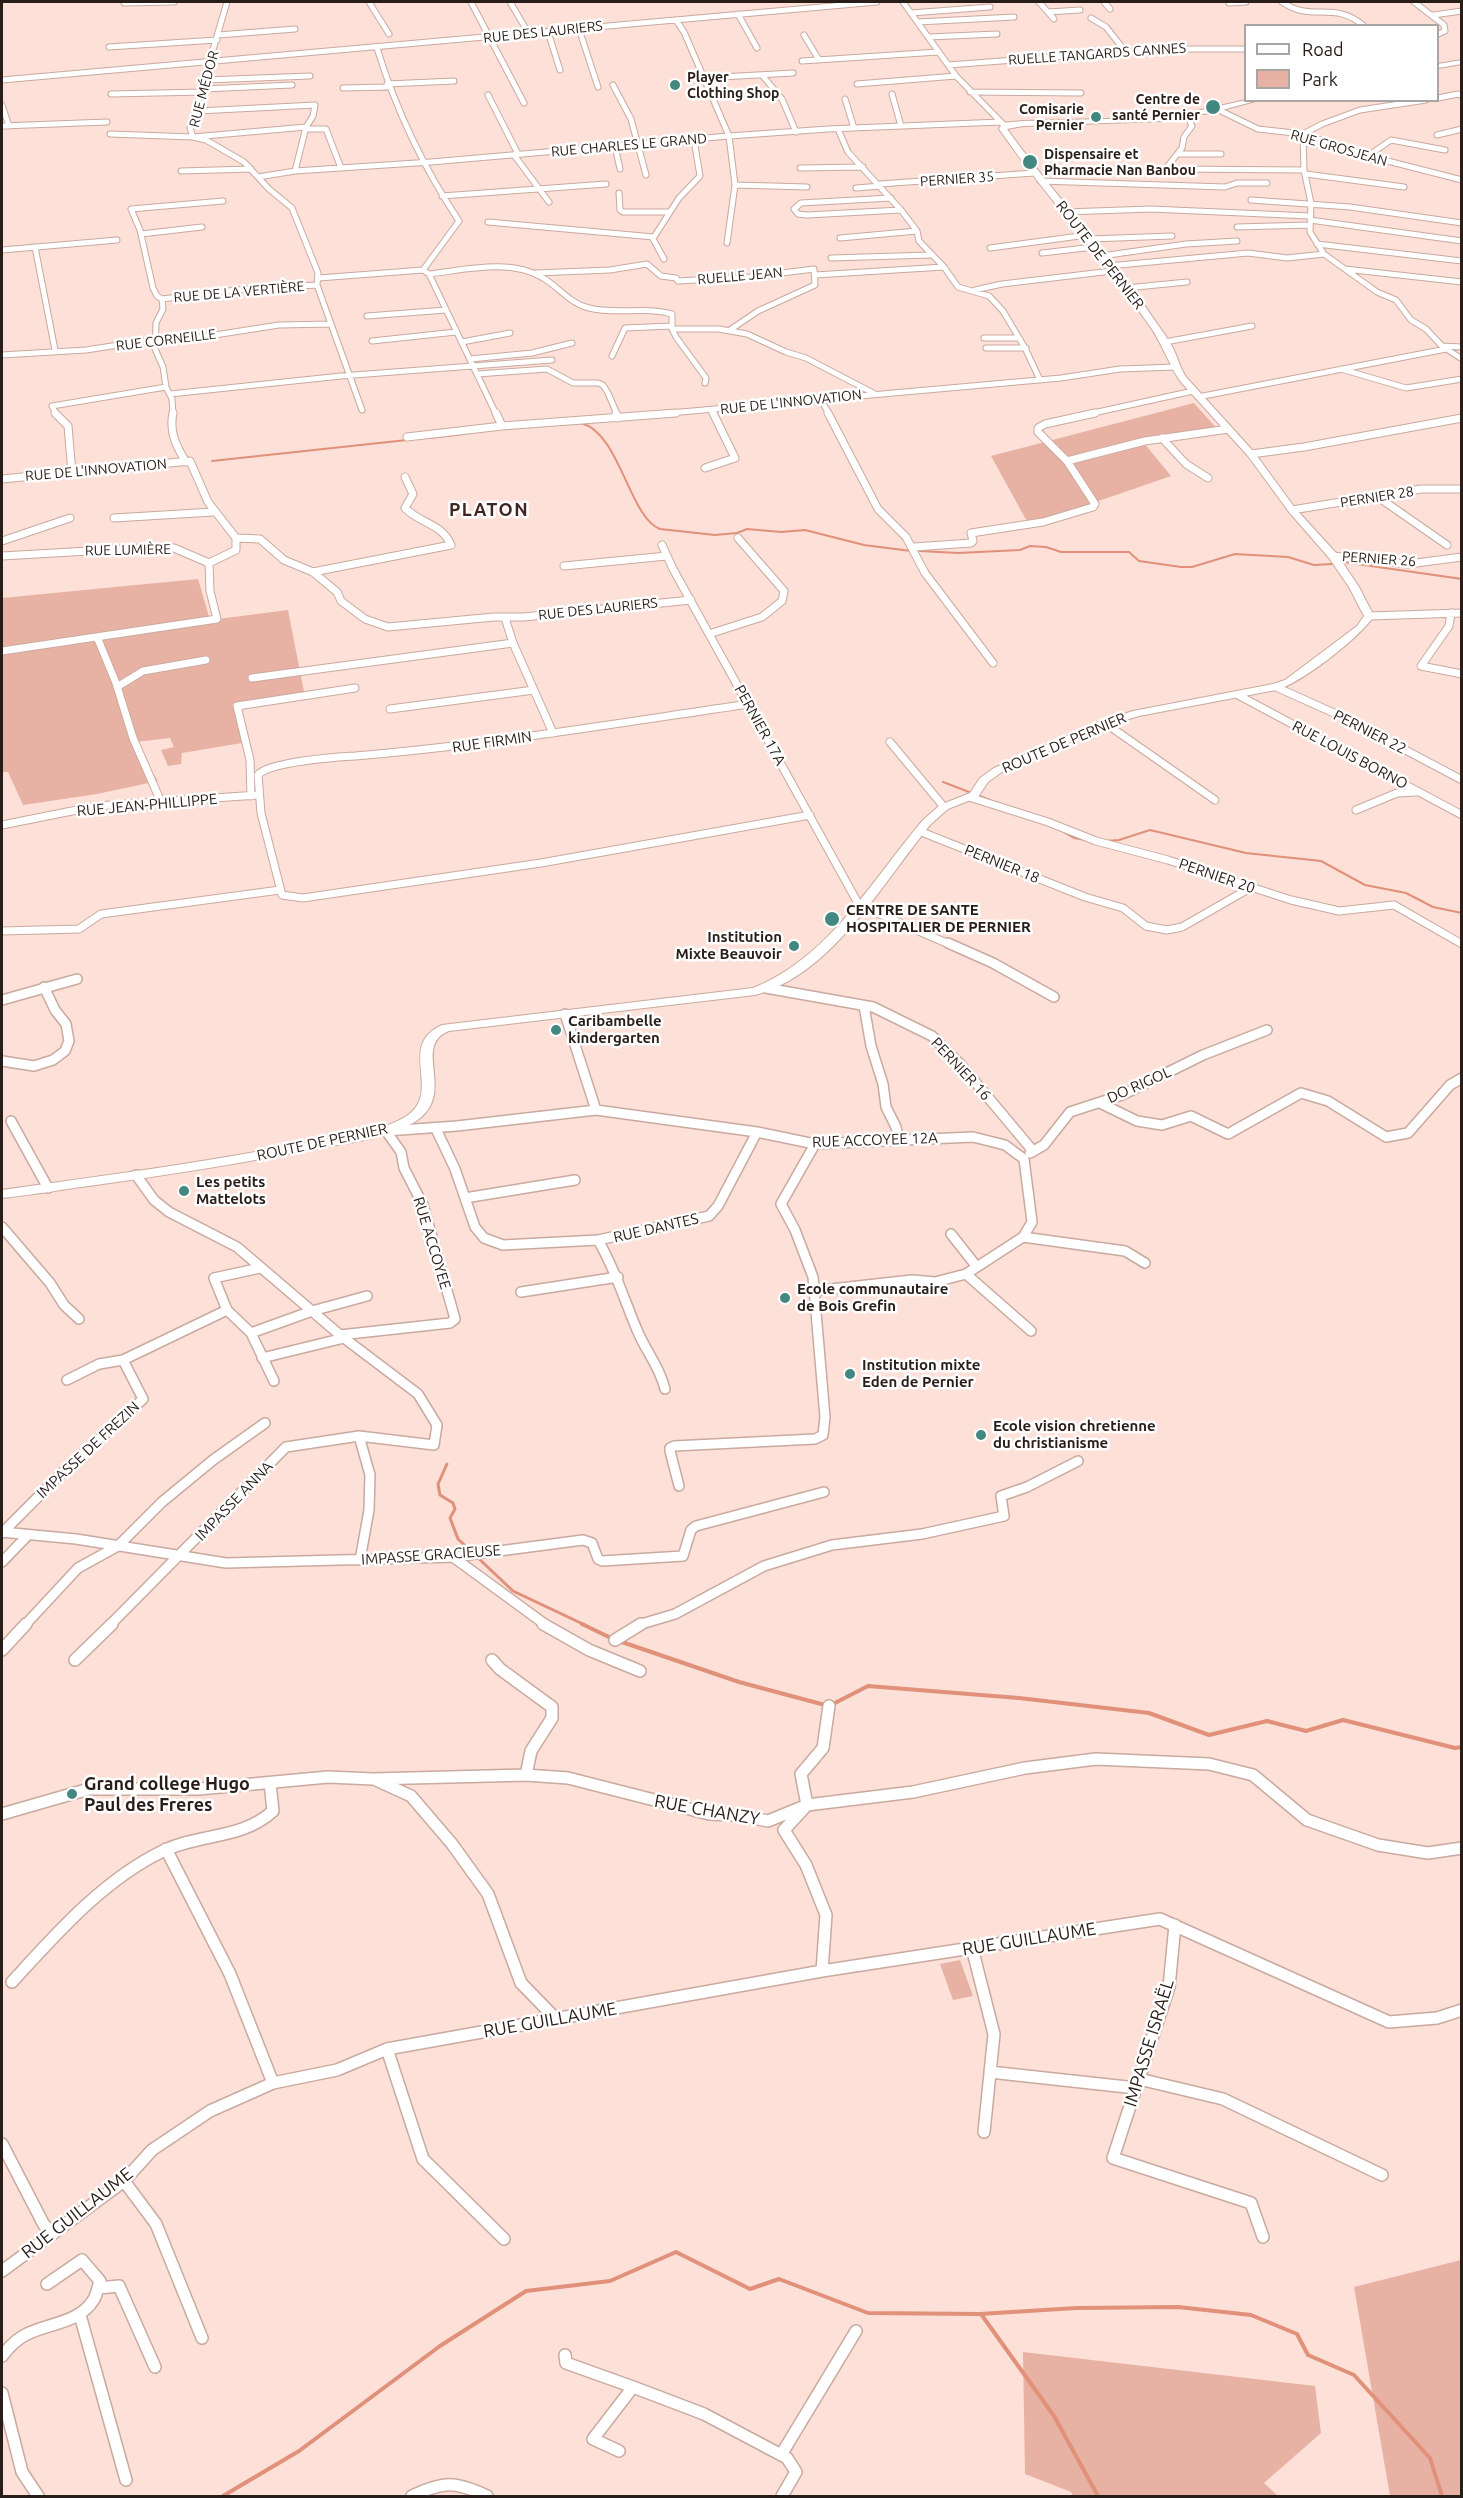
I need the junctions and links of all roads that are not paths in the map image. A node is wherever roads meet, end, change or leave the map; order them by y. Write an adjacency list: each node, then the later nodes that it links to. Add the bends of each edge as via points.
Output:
1 (174, 2): 14 (street)
2 (227, 2): 38 (street, RUE MÉDOR)
3 (369, 2): 34 (street)
4 (471, 2): 39 (street)
5 (510, 2): 35 (street)
6 (877, 2): 22 (street, RUE DES LAURIERS)
7 (903, 2): 21 (street)
8 (1039, 2): 9 (street); 20 (street)
9 (1046, 2)
10 (1104, 2): 17 (street)
11 (1246, 2): 15 (street)
12 (1282, 2): 29 (street, via 1294,8 1346,10)
13 (1414, 2): 23 (street)
14 (124, 3)
15 (1229, 3)
16 (990, 7): 21 (street)
17 (1110, 9)
18 (1080, 10): 20 (street)
19 (1461, 11): 23 (street)
20 (1048, 12): 26 (street)
21 (911, 13): 28 (street)
22 (738, 14): 27 (street, RUE DES LAURIERS); 43 (street)
23 (1433, 15): 33 (street, via 1444,25 1445,31)
24 (1014, 17): 28 (street)
25 (1090, 18): 45 (street, via 1104,24)
26 (1054, 19)
27 (676, 20): 31 (street, RUE DES LAURIERS); 58 (street)
28 (918, 22): 40 (street)
29 (1362, 24)
30 (295, 29): 38 (street)
31 (579, 29): 32 (street, RUE DES LAURIERS); 66 (street)
32 (548, 32): 35 (street, RUE DES LAURIERS); 53 (street)
33 (1439, 33)
34 (388, 34)
35 (529, 34): 39 (street, RUE DES LAURIERS)
36 (997, 34): 40 (street)
37 (804, 35): 47 (street)
38 (218, 37): 41 (street); 50 (street, RUE MÉDOR)
39 (491, 37): 42 (street, RUE DES LAURIERS); 79 (street)
40 (928, 37): 46 (street)
41 (109, 47)
42 (377, 48): 50 (street, RUE DES LAURIERS); 64 (street)
43 (757, 48)
44 (1244, 49): 45 (street, RUELLE TANGARDS CANNES)
45 (1125, 51): 51 (street, RUELLE TANGARDS CANNES)
46 (938, 52): 47 (street); 51 (street)
47 (819, 60): 48 (street)
48 (802, 61)
49 (1461, 62): 52 (street)
50 (209, 63): 59 (street, RUE DES LAURIERS); 60 (street, RUE MÉDOR)
51 (948, 65): 57 (street)
52 (1439, 66)
53 (560, 70)
54 (793, 73): 55 (street)
55 (762, 75): 58 (street); 93 (street, via 782,99)
56 (310, 76): 60 (street)
57 (956, 76): 62 (street); 69 (street)
58 (704, 78): 98 (street)
59 (2, 80)
60 (206, 80): 68 (street, RUE MÉDOR)
61 (454, 81): 64 (street)
62 (857, 84)
63 (292, 85): 68 (street)
64 (388, 85): 67 (street); 107 (street)
65 (613, 85): 100 (street, via 631,119)
66 (598, 87)
67 (343, 88)
68 (203, 90): 70 (street); 82 (street, RUE MÉDOR)
69 (970, 92): 71 (street); 85 (street)
70 (111, 93)
71 (1081, 93)
72 (892, 94): 88 (street)
73 (488, 95): 105 (street)
74 (1460, 95): 75 (street)
75 (1439, 98)
76 (845, 99): 91 (street)
77 (1248, 102): 81 (street)
78 (1413, 102): 95 (street, via 1360,110)
79 (524, 103)
80 (2, 105): 87 (street)
81 (1219, 110): 83 (street); 95 (street, RUE GROSJEAN, via 1258,129)
82 (198, 111): 89 (street, via 315,105); 97 (street, RUE MÉDOR, via 190,128)
83 (1187, 116): 85 (street); 103 (street, via 1192,124)
84 (107, 122): 87 (street)
85 (1003, 124): 88 (street, RUE CHARLES LE GRAND); 118 (street, ROUTE DE PERNIER)
86 (2, 126): 87 (street)
87 (9, 126)
88 (901, 126): 91 (street, RUE CHARLES LE GRAND)
89 (306, 128): 97 (street); 109 (street, via 326,129); 114 (street)
90 (838, 129): 91 (street, RUE CHARLES LE GRAND); 93 (street, RUE CHARLES LE GRAND); 108 (street, via 848,153)
91 (854, 129)
92 (1461, 129): 96 (street)
93 (796, 132): 98 (street, RUE CHARLES LE GRAND)
94 (110, 134): 97 (street)
95 (1303, 134): 106 (street, RUE GROSJEAN); 115 (street)
96 (1437, 135)
97 (193, 136): 111 (street, RUE MÉDOR, via 206,140)
98 (729, 136): 99 (street, RUE CHARLES LE GRAND); 122 (street)
99 (694, 140): 100 (street, RUE CHARLES LE GRAND); 136 (street, via 700,176)
100 (638, 144): 101 (street, RUE CHARLES LE GRAND); 116 (street)
101 (615, 146): 105 (street, RUE CHARLES LE GRAND); 112 (street)
102 (1445, 150): 106 (street, via 1391,140)
103 (1178, 154): 104 (street); 115 (street, via 1167,168)
104 (1221, 154)
105 (516, 155): 107 (street, RUE CHARLES LE GRAND); 127 (street)
106 (1368, 156): 119 (street, RUE GROSJEAN)
107 (423, 163): 109 (street, RUE CHARLES LE GRAND); 129 (street)
108 (863, 167): 110 (street); 123 (street)
109 (341, 168): 114 (street, RUE CHARLES LE GRAND)
110 (800, 168)
111 (250, 169): 113 (street); 117 (street, RUE MÉDOR)
112 (620, 169)
113 (181, 171)
114 (295, 171): 117 (street, RUE CHARLES LE GRAND)
115 (1305, 172): 125 (street); 134 (street)
116 (646, 176)
117 (258, 177): 168 (street, RUE MÉDOR, via 292,208)
118 (1037, 177): 120 (street, PERNIER 35, via 1225,187); 123 (street, PERNIER 35); 137 (street, ROUTE DE PERNIER)
119 (1461, 180)
120 (1267, 183)
121 (606, 184): 127 (street)
122 (735, 185): 124 (street); 151 (street)
123 (881, 185): 126 (street, PERNIER 35); 130 (street)
124 (807, 187)
125 (1404, 187)
126 (856, 188)
127 (540, 189): 129 (street); 133 (street)
128 (619, 193): 136 (street, via 623,212)
129 (442, 196): 165 (street, via 459,221)
130 (891, 198): 135 (street); 135 (street, via 801,203 794,209 807,215)
131 (1251, 200): 134 (street)
132 (223, 201): 144 (street, via 131,209)
133 (549, 202)
134 (1311, 203): 138 (street); 140 (street)
135 (901, 210): 143 (street)
136 (670, 212): 146 (street)
137 (1065, 212): 138 (street, via 1151,209); 156 (street, ROUTE DE PERNIER)
138 (1310, 220): 142 (street); 150 (street); 152 (street, via 1310,232)
139 (488, 222): 146 (street)
140 (1461, 223)
141 (202, 227): 144 (street)
142 (1237, 227)
143 (917, 231): 147 (street); 159 (street, via 919,241)
144 (141, 234): 174 (street, via 150,280)
145 (1172, 236): 156 (street)
146 (654, 237): 161 (street)
147 (840, 238)
148 (117, 240): 153 (street)
149 (1237, 241): 156 (street)
150 (1461, 241)
151 (727, 243)
152 (1317, 244): 158 (street); 162 (street)
153 (35, 247): 155 (street); 194 (street)
154 (990, 248): 156 (street)
155 (2, 250)
156 (1099, 252): 157 (street); 158 (street, via 1248,253 1282,258); 172 (street, ROUTE DE PERNIER); 173 (street)
157 (1042, 253)
158 (1324, 254): 164 (street)
159 (931, 255): 160 (street); 163 (street)
160 (831, 258)
161 (664, 259)
162 (1461, 261)
163 (944, 267): 167 (street, RUELLE JEAN); 173 (street, via 960,288)
164 (1342, 268): 170 (street); 193 (street, via 1396,300 1411,320)
165 (426, 272): 166 (street, via 508,269); 168 (street); 175 (street)
166 (536, 273): 167 (street, RUELLE JEAN, via 647,264 661,276 678,281 814,269); 179 (street, via 585,307 670,313)
167 (815, 276): 180 (street, via 815,285 758,311)
168 (319, 278): 171 (street)
169 (1187, 282): 172 (street)
170 (1461, 282)
171 (317, 285): 174 (street, RUE DE LA VERTIÈRE); 177 (street)
172 (1126, 288): 188 (street, ROUTE DE PERNIER)
173 (974, 290): 184 (street, via 997,303)
174 (162, 299): 185 (street)
175 (446, 310): 176 (street); 181 (street)
176 (366, 316)
177 (331, 324): 185 (street, RUE CORNEILLE); 204 (street)
178 (1252, 326): 188 (street)
179 (672, 328): 180 (street); 196 (street, via 626,328); 207 (street, via 706,378)
180 (730, 330): 209 (street, via 806,358)
181 (456, 332): 186 (street); 187 (street)
182 (510, 333): 187 (street)
183 (984, 338): 184 (street)
184 (1019, 338): 192 (street)
185 (154, 340): 194 (street, RUE CORNEILLE, via 96,349); 208 (street)
186 (372, 341)
187 (462, 342): 197 (street)
188 (1165, 342): 201 (street, ROUTE DE PERNIER)
189 (572, 343): 197 (street, via 532,353)
190 (1461, 346): 193 (street)
191 (986, 348): 192 (street)
192 (1026, 348): 205 (street)
193 (1444, 348): 198 (street); 202 (street)
194 (55, 350): 195 (street, RUE CORNEILLE)
195 (2, 355)
196 (612, 356)
197 (470, 359): 200 (street)
198 (1461, 359)
199 (552, 360): 200 (street)
200 (474, 366): 203 (street); 204 (street)
201 (1174, 367): 205 (street, RUE DE L'INNOVATION, via 1120,369); 210 (street, ROUTE DE PERNIER)
202 (1340, 369): 206 (street, via 1406,388); 210 (street)
203 (477, 374): 214 (street, via 547,369 573,383 598,383 608,393); 216 (street)
204 (350, 375): 208 (street); 212 (street)
205 (1040, 380): 209 (street, RUE DE L'INNOVATION)
206 (1461, 380)
207 (705, 383)
208 (168, 390): 221 (street, via 173,406 174,442); 224 (street, via 52,406 68,426)
209 (875, 394): 211 (street, RUE DE L'INNOVATION)
210 (1195, 394): 217 (street, ROUTE DE PERNIER); 222 (street, via 1041,425 1038,432)
211 (820, 398): 213 (street, RUE DE L'INNOVATION); 239 (street, via 878,509)
212 (362, 410)
213 (712, 410): 214 (street, RUE DE L'INNOVATION); 223 (street, via 735,460)
214 (618, 418): 216 (street, RUE DE L'INNOVATION)
215 (1461, 418): 220 (street, via 1373,432 1304,449)
216 (502, 426): 218 (street, RUE DE L'INNOVATION)
217 (1228, 429): 219 (street); 220 (street, ROUTE DE PERNIER)
218 (407, 437)
219 (1162, 438): 222 (street); 226 (street, via 1186,464)
220 (1251, 454): 230 (street, ROUTE DE PERNIER)
221 (188, 461): 224 (street, RUE DE L'INNOVATION); 231 (street)
222 (1067, 461): 239 (street, via 1095,504 1093,507 1043,522 973,533 971,543)
223 (705, 468)
224 (72, 473): 227 (street, RUE DE L'INNOVATION)
225 (405, 477): 246 (street, via 413,494 405,508 409,514 444,532 451,545)
226 (1208, 478)
227 (2, 479)
228 (1461, 489): 229 (street, PERNIER 28, via 1421,489)
229 (1378, 497): 230 (street, PERNIER 28); 238 (street)
230 (1292, 510): 242 (street, ROUTE DE PERNIER)
231 (213, 512): 233 (street); 234 (street)
232 (69, 518): 236 (street)
233 (114, 518)
234 (236, 538): 244 (street, via 236,550); 246 (street, RUE DES LAURIERS, via 260,539 284,560)
235 (738, 538): 252 (street, via 784,591 782,601 762,617)
236 (2, 540)
237 (662, 545): 241 (street, PERNIER 17A)
238 (1447, 545)
239 (914, 547): 257 (street, via 925,573)
240 (2, 556): 244 (street, RUE LUMIÈRE, via 158,547 174,548)
241 (667, 556): 245 (street); 247 (street, PERNIER 17A)
242 (1332, 556): 243 (street, PERNIER 26, via 1408,564); 250 (street, ROUTE DE PERNIER)
243 (1461, 557)
244 (210, 563): 253 (street, via 210,591 217,619)
245 (564, 566)
246 (313, 572): 251 (street, RUE DES LAURIERS, via 337,592 341,601 377,625)
247 (691, 600): 251 (street, RUE DES LAURIERS); 252 (street, PERNIER 17A)
248 (1461, 613): 249 (street)
249 (1451, 614): 250 (street); 258 (street, via 1449,626 1421,666)
250 (1369, 616): 261 (street, ROUTE DE PERNIER, via 1361,628 1329,654)
251 (505, 618): 254 (street)
252 (709, 634): 265 (street, PERNIER 17A)
253 (97, 637): 255 (street); 260 (street)
254 (513, 643): 259 (street); 263 (street)
255 (2, 651)
256 (206, 660): 260 (street, via 143,671)
257 (993, 663)
258 (1461, 674)
259 (252, 678)
260 (117, 687): 275 (street, via 133,738)
261 (1276, 687): 264 (street, ROUTE DE PERNIER); 270 (street, PERNIER 22, via 1345,718)
262 (355, 688): 272 (street, via 237,706)
263 (534, 690): 266 (street); 268 (street)
264 (1238, 695): 267 (street, ROUTE DE PERNIER, via 1137,713); 271 (street, RUE LOUIS BORNO)
265 (749, 704): 268 (street, RUE FIRMIN); 278 (street, PERNIER 17A)
266 (390, 709)
267 (1105, 723): 273 (street, ROUTE DE PERNIER, via 998,770); 274 (street)
268 (553, 733): 272 (street, RUE FIRMIN, via 269,767 257,777)
269 (890, 742): 276 (street)
270 (1461, 780)
271 (1421, 793): 277 (street, via 1397,793); 279 (street, RUE LOUIS BORNO)
272 (255, 796): 275 (street, RUE JEAN-PHILLIPPE); 283 (street)
273 (969, 797): 276 (street, ROUTE DE PERNIER); 282 (street, PERNIER 20)
274 (1215, 800)
275 (161, 802): 280 (street, RUE JEAN-PHILLIPPE, via 97,806)
276 (944, 807): 281 (street, ROUTE DE PERNIER)
277 (1356, 810)
278 (810, 815): 283 (street, via 522,866 315,897 294,898); 284 (street, PERNIER 17A)
279 (1461, 815)
280 (2, 825)
281 (919, 831): 282 (street, PERNIER 18, via 1085,897 1123,908 1146,926 1167,930 1188,924); 284 (street, ROUTE DE PERNIER)
282 (1250, 888): 286 (street, PERNIER 20, via 1339,911 1394,905)
283 (280, 890): 285 (street, via 101,914 79,930)
284 (859, 905): 289 (street, ROUTE DE PERNIER, via 813,959 792,976); 290 (street, via 993,963)
285 (2, 931)
286 (1461, 944)
287 (77, 979): 288 (street)
288 (44, 987): 291 (street); 295 (street, via 66,1024 69,1041 65,1051 34,1066)
289 (766, 988): 292 (street, PERNIER 16); 293 (street, ROUTE DE PERNIER)
290 (1054, 996)
291 (2, 1000)
292 (864, 1006): 303 (street, via 886,1107); 305 (street, PERNIER 16, via 882,1010 932,1036)
293 (565, 1014): 298 (street); 301 (street, ROUTE DE PERNIER, via 446,1028 434,1034 427,1044 428,1100 410,1119)
294 (1268, 1030): 297 (street, DO RIGOL)
295 (2, 1061)
296 (1461, 1078): 297 (street, via 1408,1133 1386,1137 1328,1101 1301,1093 1228,1134 1191,1116 1162,1125 1137,1121)
297 (1100, 1103): 305 (street, DO RIGOL, via 1070,1112 1044,1145)
298 (596, 1110): 300 (street, RUE ACCOYEE 12A); 302 (street, RUE ACCOYEE 12A)
299 (11, 1121): 309 (street)
300 (436, 1129): 301 (street, RUE ACCOYEE 12A); 311 (street)
301 (386, 1131): 307 (street, ROUTE DE PERNIER, via 219,1164); 329 (street, RUE ACCOYEE, via 401,1152 404,1168 423,1205 454,1319 450,1323)
302 (757, 1132): 304 (street, RUE ACCOYEE 12A); 315 (street, RUE DANTES, via 709,1216)
303 (899, 1141): 304 (street, RUE ACCOYEE 12A); 306 (street, RUE ACCOYEE 12A, via 973,1137 1005,1145)
304 (814, 1144): 321 (street, via 782,1204 813,1277)
305 (1033, 1151): 306 (street, DO RIGOL)
306 (1024, 1159): 314 (street, via 1032,1222)
307 (136, 1175): 309 (street, ROUTE DE PERNIER); 318 (street, via 168,1212 228,1241)
308 (575, 1180): 311 (street)
309 (48, 1188): 310 (street, ROUTE DE PERNIER)
310 (2, 1194)
311 (465, 1198): 315 (street, via 475,1227 484,1238 503,1245)
312 (2, 1227): 326 (street)
313 (951, 1234): 317 (street)
314 (1023, 1237): 316 (street, via 1125,1251); 317 (street)
315 (598, 1240): 320 (street, RUE DANTES)
316 (1145, 1263)
317 (977, 1267): 319 (street)
318 (260, 1268): 324 (street, via 214,1278); 325 (street)
319 (966, 1274): 321 (street, via 935,1282 912,1280); 327 (street)
320 (618, 1277): 322 (street); 334 (street, RUE DANTES, via 638,1333 660,1370)
321 (813, 1291): 338 (street, via 825,1417 823,1435 815,1439 674,1446 669,1448)
322 (521, 1292)
323 (367, 1296): 325 (street)
324 (227, 1310): 328 (street); 331 (street)
325 (312, 1311): 328 (street); 329 (street)
326 (79, 1319)
327 (1031, 1331)
328 (251, 1333): 330 (street)
329 (342, 1337): 330 (street); 336 (street, IMPASSE ANNA, via 418,1394 437,1425 434,1445)
330 (262, 1358): 333 (street)
331 (123, 1360): 332 (street, via 99,1364); 340 (street, IMPASSE DE FREZIN, via 143,1399)
332 (68, 1380)
333 (274, 1381)
334 (665, 1389)
335 (265, 1423): 342 (street, via 162,1502)
336 (358, 1436): 343 (street, IMPASSE ANNA, via 286,1447); 345 (street, via 370,1475 369,1510)
337 (1078, 1461): 347 (street, via 1001,1496 1004,1516 922,1534 832,1545 764,1566 675,1614 644,1623)
338 (679, 1486)
339 (824, 1492): 344 (street, IMPASSE GRACIEUSE, via 696,1526 683,1556 602,1561 592,1543 583,1540)
340 (2, 1533): 341 (street, IMPASSE GRACIEUSE)
341 (28, 1535): 342 (street, IMPASSE GRACIEUSE); 346 (street)
342 (118, 1546): 343 (street, IMPASSE GRACIEUSE); 348 (street, via 78,1568)
343 (181, 1556): 345 (street, IMPASSE GRACIEUSE, via 226,1563); 349 (street, IMPASSE ANNA)
344 (453, 1557): 345 (street, IMPASSE GRACIEUSE); 351 (street, via 523,1612 600,1655)
345 (360, 1560)
346 (2, 1562)
347 (615, 1640)
348 (2, 1650)
349 (75, 1660)
350 (492, 1660): 353 (street, via 552,1707 552,1718 531,1751)
351 (640, 1671)
352 (829, 1706): 356 (street, via 824,1716 825,1743 801,1774)
353 (526, 1775): 354 (street, RUE CHANZY); 356 (street, RUE CHANZY, via 568,1778 708,1814 768,1821)
354 (373, 1779): 355 (street, RUE CHANZY, via 328,1777); 365 (street, via 411,1796 452,1844 488,1894 521,1983)
355 (270, 1783): 357 (street, RUE CHANZY, via 89,1789); 359 (street, via 273,1811 265,1821 245,1830)
356 (807, 1805): 358 (street, RUE CHANZY, via 913,1792 1025,1768 1096,1759 1209,1764 1253,1775 1307,1820 1378,1845 1428,1853); 362 (street, via 784,1830 806,1865 826,1915)
357 (2, 1814)
358 (1461, 1848)
359 (166, 1849): 363 (street, via 139,1864 64,1925); 368 (street, via 230,1974)
360 (1175, 1925): 361 (street, RUE GUILLAUME, via 1160,1919); 364 (street, via 1389,2022 1437,2018); 369 (street, IMPASSE ISRAËL, via 1168,1987)
361 (972, 1948): 362 (street, RUE GUILLAUME); 367 (street, via 993,2034)
362 (822, 1971): 365 (street, RUE GUILLAUME)
363 (12, 1982)
364 (1461, 2010)
365 (557, 2020): 366 (street, RUE GUILLAUME)
366 (387, 2049): 368 (street, RUE GUILLAUME, via 337,2070); 376 (street, via 423,2159)
367 (990, 2072): 369 (street); 370 (street)
368 (273, 2083): 373 (street, RUE GUILLAUME, via 203,2115 152,2150)
369 (1137, 2084): 372 (street, via 1223,2099); 375 (street, IMPASSE ISRAËL, via 1113,2158 1251,2203)
370 (984, 2132)
371 (2, 2144): 374 (street, via 44,2225)
372 (1382, 2175)
373 (124, 2181): 374 (street, RUE GUILLAUME); 382 (street, via 156,2224)
374 (54, 2233): 377 (street, RUE GUILLAUME)
375 (1263, 2238)
376 (504, 2239)
377 (2, 2271)
378 (47, 2284): 379 (street, via 82,2260 100,2281)
379 (99, 2288): 380 (street, via 91,2306); 385 (street, via 120,2286)
380 (80, 2315): 384 (street, via 25,2334 13,2341); 390 (street)
381 (856, 2331): 389 (street)
382 (202, 2338)
383 (565, 2355): 386 (street, via 566,2363)
384 (2, 2356)
385 (155, 2367)
386 (633, 2387): 388 (street, via 593,2439); 389 (street, via 704,2414)
387 (2, 2393): 391 (street, via 22,2472)
388 (620, 2451)
389 (781, 2455): 394 (street, via 796,2472)
390 (126, 2480)
391 (38, 2496)
392 (412, 2496): 393 (street, via 440,2483 462,2485)
393 (487, 2496)
394 (782, 2496)

